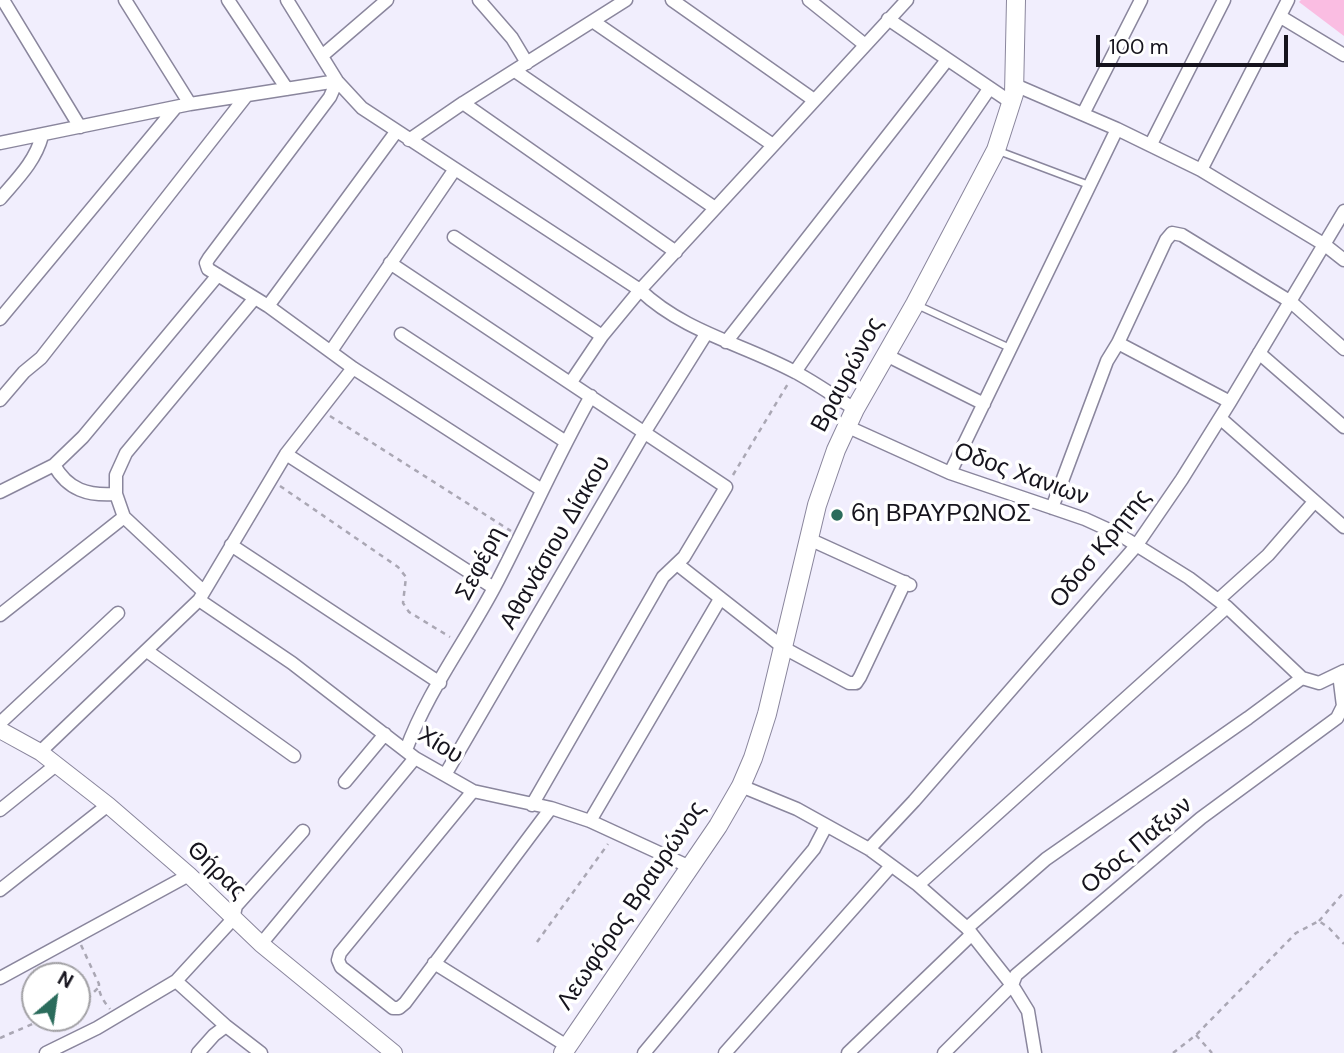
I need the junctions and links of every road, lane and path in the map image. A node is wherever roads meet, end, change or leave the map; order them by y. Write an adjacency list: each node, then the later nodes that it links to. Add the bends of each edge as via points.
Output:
1 (3, 0): 33 (street)
2 (125, 0): 30 (street)
3 (228, 0): 24 (street)
4 (287, 0): 18 (street)
5 (387, 0): 18 (street)
6 (478, 0): 21 (street, via 512,38)
7 (626, 0): 16 (street)
8 (672, 0): 28 (street)
9 (809, 0): 17 (street)
10 (907, 0): 15 (street)
11 (1016, 0): 26 (main road, Βραυρώνος)
12 (1141, 0): 32 (street)
13 (1224, 0): 39 (street)
14 (1283, 5): 19 (street); 43 (street)
15 (888, 19): 17 (street); 20 (street)
16 (594, 22): 21 (street); 40 (street)
17 (864, 44): 28 (street)
18 (323, 55): 23 (street)
19 (1344, 55)
20 (947, 60): 25 (street); 63 (street)
21 (527, 63): 22 (street)
22 (515, 71): 29 (street); 46 (street)
23 (337, 81): 24 (street); 35 (street, via 362,108); 53 (street, via 330,97 209,258 208,269)
24 (287, 89): 27 (street)
25 (989, 89): 26 (street); 71 (street)
26 (1014, 94): 32 (street); 41 (main road, Βραυρώνος)
27 (247, 95): 30 (street); 74 (street, via 41,358)
28 (814, 100): 40 (street)
29 (463, 103): 37 (street); 50 (street)
30 (190, 104): 31 (street)
31 (176, 107): 33 (street); 59 (street)
32 (1083, 114): 34 (street)
33 (79, 127): 36 (street)
34 (1117, 128): 39 (street); 44 (street)
35 (396, 132): 37 (street); 58 (street)
36 (42, 136): 38 (street); 45 (street, via 30,165)
37 (409, 140): 42 (street)
38 (0, 143)
39 (1151, 144): 43 (street)
40 (773, 145): 46 (street)
41 (996, 150): 44 (lane); 57 (main road, Βραυρώνος)
42 (455, 169): 52 (street); 54 (street)
43 (1201, 170): 49 (street)
44 (1090, 185): 65 (street)
45 (0, 199)
46 (715, 208): 50 (street)
47 (1344, 211): 49 (street, Οδοσ Κρητης)
48 (454, 237): 62 (street)
49 (1325, 245): 51 (street); 56 (street, Οδοσ Κρητης)
50 (676, 252): 54 (street)
51 (1344, 260)
52 (390, 263): 67 (street); 72 (street)
53 (218, 275): 55 (street); 85 (street)
54 (640, 290): 61 (street, via 657,306); 62 (street)
55 (254, 299): 58 (street); 91 (street, via 126,453 116,475)
56 (1291, 302): 64 (street, via 1172,233); 66 (street); 68 (street, Οδοσ Κρητης)
57 (915, 304): 65 (lane); 69 (main road, Βραυρώνος)
58 (268, 306): 67 (street)
59 (0, 319)
60 (401, 334): 83 (street)
61 (706, 334): 63 (street); 82 (street, Αθανάσιου Δίακου)
62 (602, 336): 72 (street)
63 (726, 342): 71 (street)
64 (1118, 343): 75 (street); 93 (street, via 1107,361)
65 (1012, 349): 76 (street)
66 (1344, 349)
67 (331, 351): 70 (street)
68 (1259, 353): 75 (street, Οδοσ Κρητης); 81 (street)
69 (886, 355): 76 (street); 77 (main road, Βραυρώνος)
70 (353, 368): 78 (street); 89 (street)
71 (795, 372): 77 (street); 88 (path)
72 (571, 382): 73 (street)
73 (591, 396): 82 (street); 83 (street, Σεφέρη)
74 (0, 400)
75 (1230, 402): 79 (street, Οδοσ Κρητης)
76 (984, 404): 86 (street)
77 (855, 409): 80 (main road, Βραυρώνος)
78 (320, 410): 84 (street); 96 (path)
79 (1220, 418): 92 (street); 99 (street, Οδοσ Κρητης)
80 (846, 426): 86 (street, Οδος Χανιων); 97 (main road, Βραυρώνος)
81 (1344, 427)
82 (644, 433): 88 (street); 120 (street, Αθανάσιου Δίακου)
83 (566, 442): 89 (street, Σεφέρη)
84 (286, 454): 87 (street); 101 (street)
85 (54, 466): 90 (street); 91 (street, via 69,485 82,492)
86 (950, 473): 93 (street, Οδος Χανιων)
87 (271, 480): 98 (street); 107 (path, via 398,567 406,578 403,603 409,612)
88 (726, 487): 100 (street)
89 (542, 490): 96 (street, Σεφέρη)
90 (0, 492)
91 (116, 494): 94 (street)
92 (1314, 502): 95 (street); 104 (street)
93 (1052, 508): 99 (street, Οδος Χανιων)
94 (124, 517): 102 (street, Χίου); 106 (street)
95 (1344, 527)
96 (519, 536): 101 (street, Σεφέρη)
97 (808, 539): 108 (main road, Βραυρώνος); 108 (street, via 908,584 856,683)
98 (230, 545): 102 (street); 112 (street)
99 (1136, 546): 104 (street, Οδος Χανιων); 132 (street, Οδοσ Κρητης)
100 (677, 564): 103 (street); 125 (street, via 663,577)
101 (494, 588): 107 (street, Σεφέρη)
102 (201, 596): 109 (street); 115 (street, Χίου)
103 (720, 598): 108 (street); 128 (street)
104 (1222, 604): 111 (street, Οδος Χανιων); 136 (street)
105 (118, 613): 113 (street)
106 (0, 615)
107 (462, 644): 112 (street, Σεφέρη)
108 (784, 648): 122 (main road, Βραυρώνος)
109 (147, 651): 116 (street); 118 (street)
110 (1341, 672): 111 (street, via 1319,683); 149 (street, Οδος Παξων, via 1343,706 1337,719 1201,818 1016,975)
111 (1302, 678): 141 (street, via 1046,859)
112 (440, 683): 117 (street, Σεφέρη, via 415,723)
113 (0, 723)
114 (0, 730): 116 (street, Θήρας)
115 (385, 734): 117 (street, Χίου); 121 (street)
116 (40, 752): 119 (street, Θήρας)
117 (410, 754): 120 (street, Χίου); 144 (street, Σεφέρη)
118 (294, 756)
119 (56, 765): 124 (street, Θήρας); 127 (street)
120 (445, 775): 123 (street, Χίου)
121 (345, 782)
122 (741, 786): 129 (street); 133 (main road, Λεωφόρος Βραυρώνος)
123 (473, 791): 125 (street, Χίου); 146 (street, via 338,960 393,1008 404,1003)
124 (108, 805): 135 (street, Θήρας); 137 (street)
125 (532, 805): 126 (street, Χίου)
126 (551, 808): 128 (street, Χίου); 146 (street)
127 (0, 810)
128 (590, 821): 131 (street, Χίου)
129 (826, 826): 132 (street); 163 (street, via 814,849)
130 (303, 831): 139 (street, via 236,906)
131 (616, 833): 133 (street, Χίου); 143 (path)
132 (869, 849): 134 (street)
133 (690, 867): 158 (main road, Λεωφόρος Βραυρώνος)
134 (890, 867): 136 (street); 164 (street)
135 (189, 875): 139 (street, Θήρας); 142 (street)
136 (918, 885): 141 (street)
137 (0, 890)
138 (1344, 892): 140 (path)
139 (233, 919): 144 (street, Θήρας); 148 (street)
140 (1319, 921): 145 (path); 155 (path, via 1296,933)
141 (969, 931): 149 (street); 165 (street)
142 (77, 937): 147 (street); 150 (path)
143 (537, 942)
144 (261, 944): 162 (street, Θήρας)
145 (1344, 944)
146 (434, 963): 158 (street)
147 (0, 978)
148 (176, 981): 152 (street); 153 (street)
149 (1012, 985): 157 (street, via 1028,1011); 166 (street, Οδος Παξων)
150 (98, 988): 151 (path); 152 (path)
151 (91, 995)
152 (117, 1016): 159 (street)
153 (226, 1026): 160 (street); 161 (street)
154 (21, 1029): 156 (path)
155 (1196, 1035): 168 (path); 169 (path)
156 (0, 1038)
157 (1034, 1048): 167 (street)
158 (566, 1049)
159 (46, 1053)
160 (198, 1053)
161 (261, 1053)
162 (394, 1053)
163 (644, 1053)
164 (725, 1053)
165 (848, 1053)
166 (944, 1053)
167 (1023, 1053)
168 (1173, 1053)
169 (1212, 1053)

